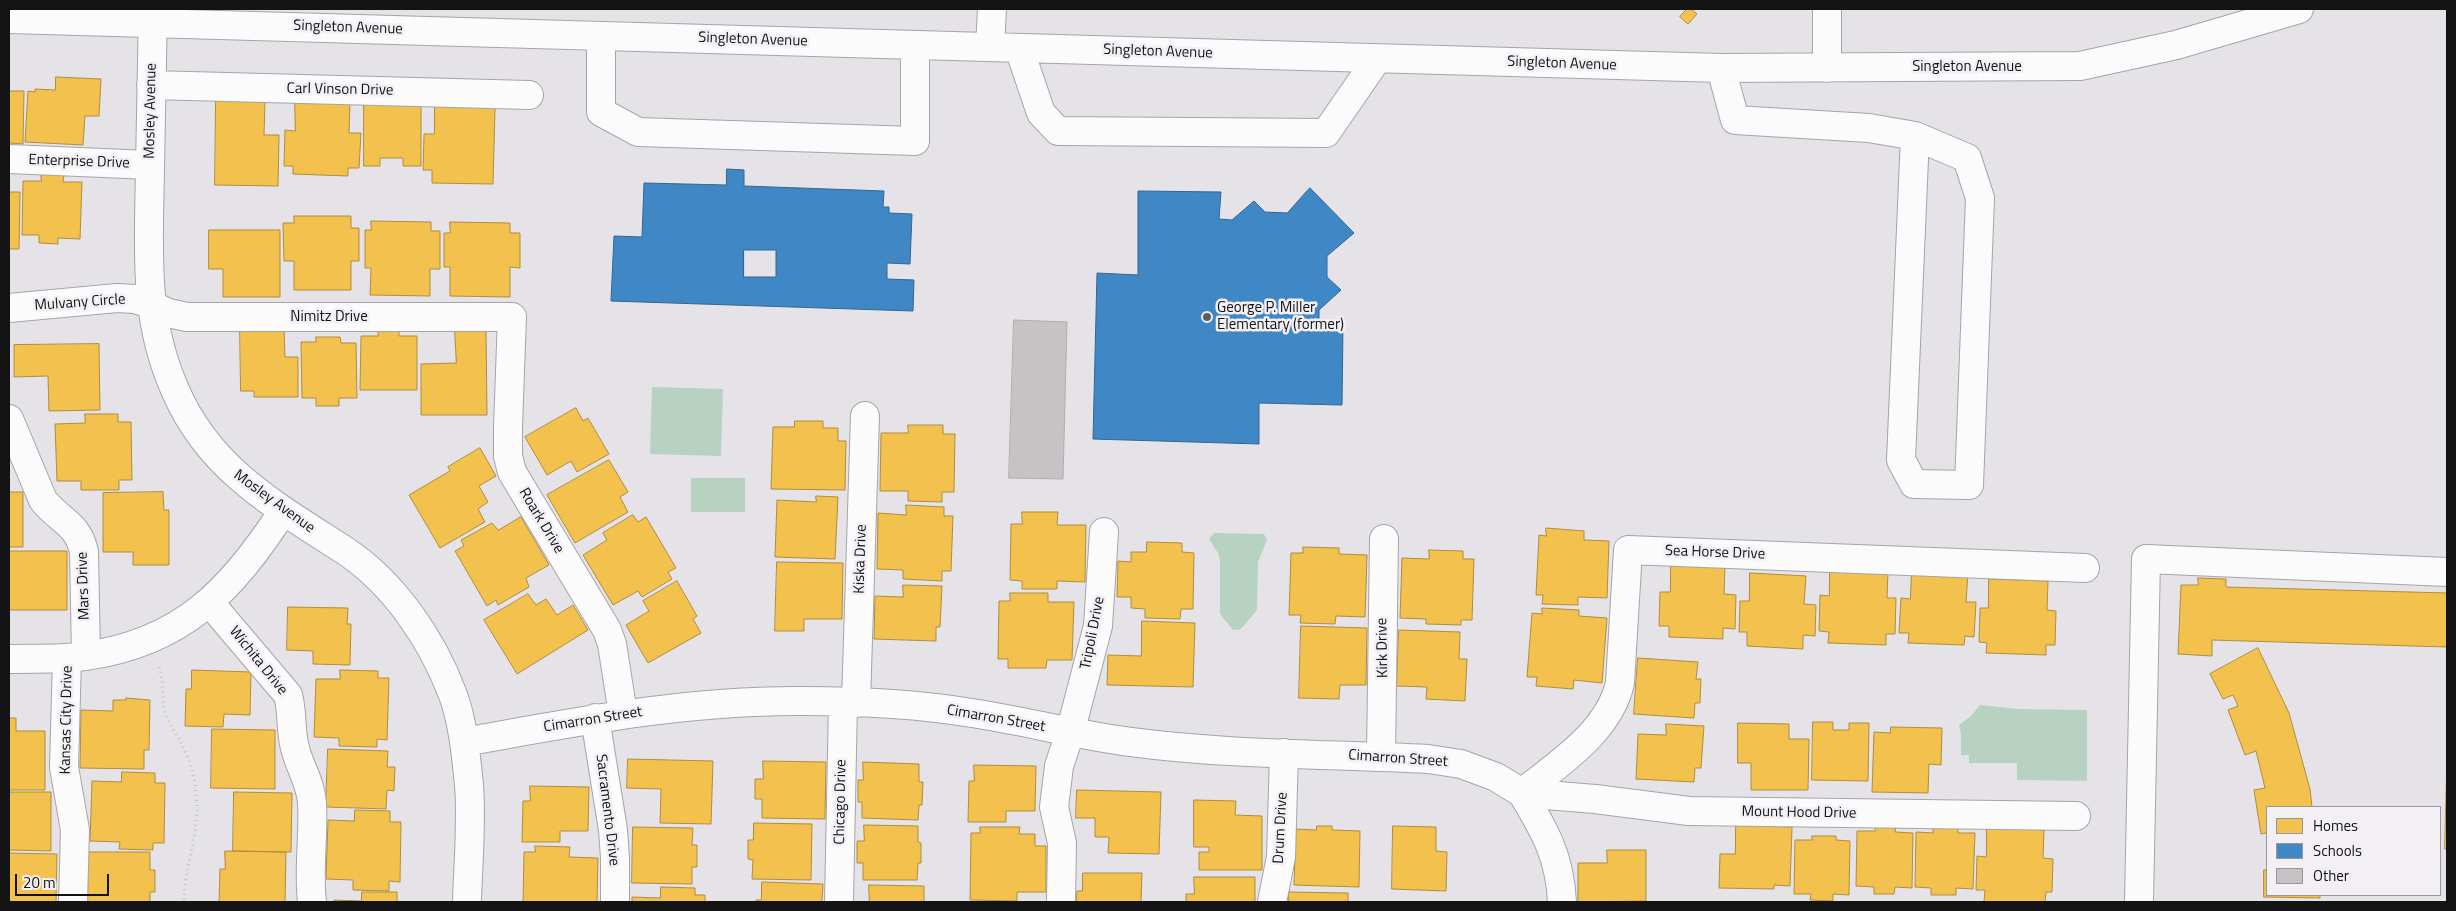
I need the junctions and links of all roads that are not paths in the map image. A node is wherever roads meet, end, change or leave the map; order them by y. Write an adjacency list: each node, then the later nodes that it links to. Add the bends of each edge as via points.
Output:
1 (992, 9): 8 (street)
2 (1827, 9): 12 (street)
3 (2299, 9): 12 (street, Singleton Avenue, via 2176,45 2080,66)
4 (153, 16): 5 (street, Singleton Avenue); 6 (street, Singleton Avenue); 13 (street, Mosley Avenue)
5 (9, 19)
6 (601, 36): 7 (street, Singleton Avenue); 7 (street, via 601,112 638,132 915,141)
7 (915, 45): 8 (street, Singleton Avenue)
8 (990, 47): 9 (street, Singleton Avenue)
9 (1019, 48): 10 (street, Singleton Avenue); 10 (street, via 1041,113 1058,132 1326,132)
10 (1377, 59): 11 (street, Singleton Avenue)
11 (1722, 68): 12 (street, Singleton Avenue); 15 (street, via 1735,120 1869,128)
12 (1827, 68)
13 (151, 85): 14 (street, Carl Vinson Drive); 17 (street, Mosley Avenue)
14 (529, 95)
15 (1915, 136): 15 (street, via 1967,158 1980,198 1969,484 1914,484 1901,460)
16 (9, 160): 17 (street, Enterprise Drive)
17 (150, 165): 18 (street, Mosley Avenue)
18 (150, 304): 19 (street, Mulvany Circle, via 116,298); 20 (street, Nimitz Drive, via 168,313 187,317); 23 (street, Mosley Avenue, via 159,352 176,395 199,433 226,466)
19 (9, 308)
20 (512, 316): 32 (street, Roark Drive, via 508,427 508,456 512,472 607,630)
21 (865, 416): 31 (street, Kiska Drive)
22 (9, 418): 29 (street, Mars Drive, via 43,500 81,538 84,552)
23 (283, 511): 28 (street, via 238,576); 35 (street, Mosley Avenue, via 348,552 385,585 412,618 434,654 453,696)
24 (1104, 532): 34 (street, Tripoli Drive, via 1098,626)
25 (1384, 539): 37 (street, Kirk Drive)
26 (2085, 568): 38 (street, Sea Horse Drive, via 1628,550 1617,698 1580,747)
27 (2447, 572): 48 (street, via 2146,560)
28 (210, 603): 29 (street, via 175,627 144,641); 41 (street, Wichita Drive, via 288,695 295,749 312,802 309,875)
29 (77, 657): 30 (street); 40 (street, Kansas City Drive, via 64,767 75,830)
30 (9, 658)
31 (850, 702): 32 (street, Cimarron Street, via 759,702); 34 (street, Cimarron Street, via 972,712); 44 (street, Chicago Drive)
32 (623, 714): 33 (street, Cimarron Street)
33 (595, 718): 35 (street, Cimarron Street); 43 (street, Sacramento Drive, via 613,830)
34 (1070, 733): 36 (street, Cimarron Street, via 1196,749); 45 (street, Tripoli Drive, via 1059,766 1054,807 1062,843)
35 (464, 742): 42 (street, Mosley Avenue, via 469,788)
36 (1284, 753): 37 (street, Cimarron Street); 46 (street, Drum Drive, via 1281,857)
37 (1381, 756): 38 (street, Cimarron Street, via 1428,758 1461,764 1496,777)
38 (1522, 793): 39 (street, Mount Hood Drive, via 1690,811); 47 (street, via 1552,846)
39 (2076, 816)
40 (73, 902)
41 (312, 902)
42 (467, 902)
43 (614, 902)
44 (839, 902)
45 (1061, 902)
46 (1272, 902)
47 (1562, 902)
48 (2139, 902)

